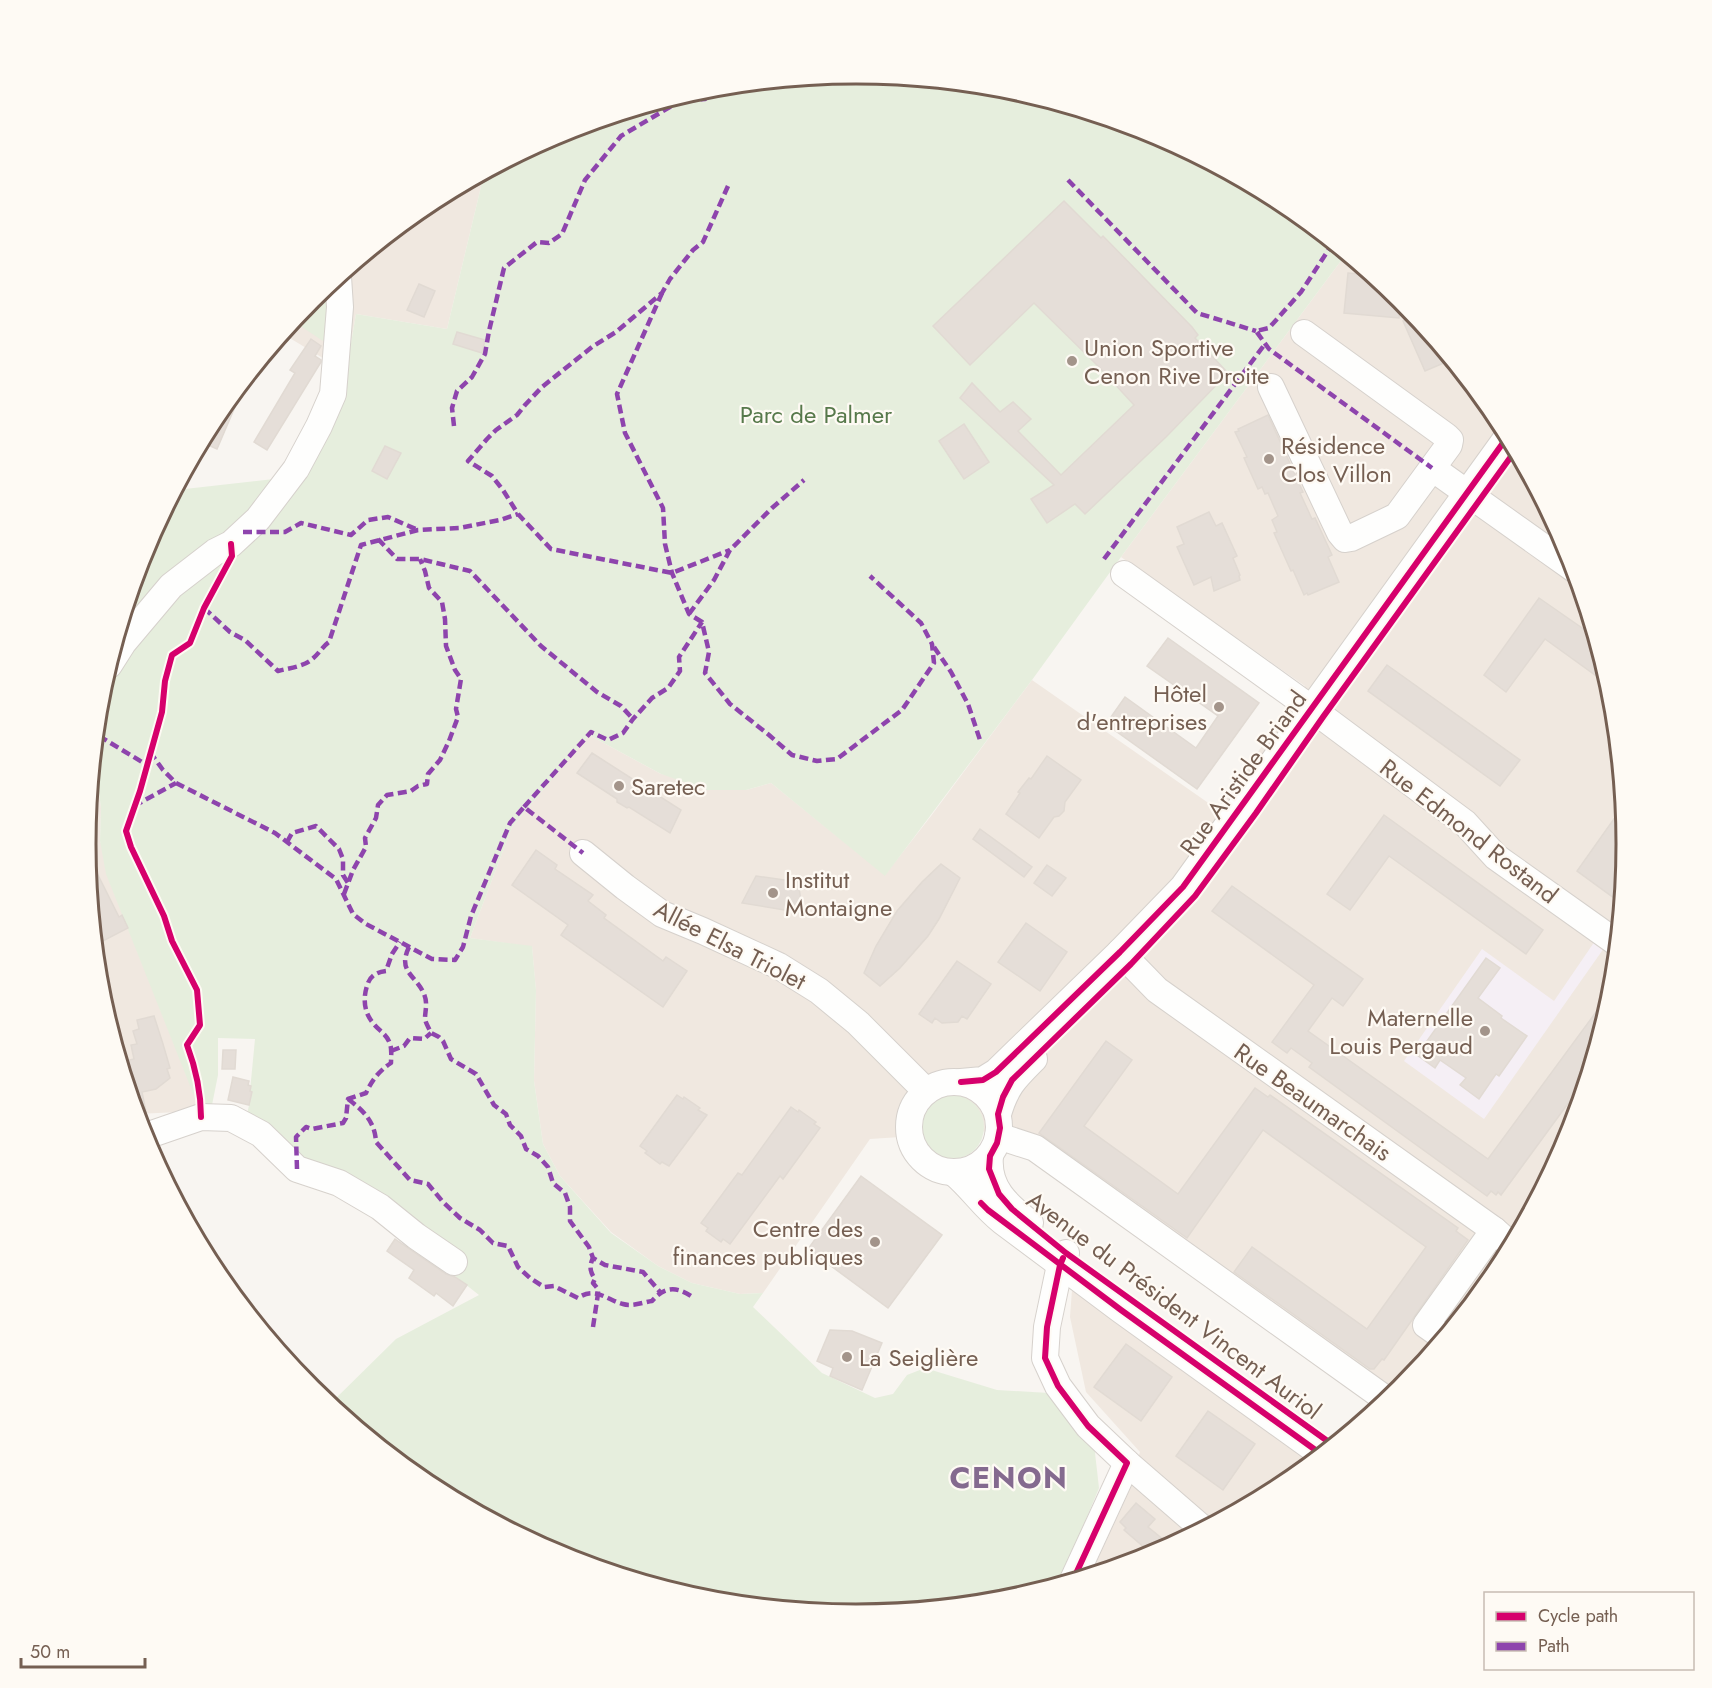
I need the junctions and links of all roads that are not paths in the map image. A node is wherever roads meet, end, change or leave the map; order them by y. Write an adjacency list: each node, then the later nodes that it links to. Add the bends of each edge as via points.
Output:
1 (339, 288): 10 (street, via 333,394 296,469 258,519 231,544 171,586)
2 (1304, 333): 6 (street, via 1450,440)
3 (1271, 387): 6 (street, via 1345,539 1397,516)
4 (1502, 445): 7 (street, Rue Aristide Briand)
5 (1510, 457): 7 (street, Rue Aristide Briand)
6 (1432, 468): 7 (street)
7 (1472, 497): 8 (street); 11 (street, Rue Aristide Briand)
8 (1560, 559)
9 (1124, 574): 11 (street, Rue Edmond Rostand)
10 (123, 643)
11 (1317, 713): 13 (street, Rue Edmond Rostand, via 1465,823 1496,857); 14 (street, Rue Aristide Briand, via 1251,820 1195,896)
12 (583, 853): 16 (street, Allée Elsa Triolet, via 662,914 779,966 819,991 858,1023)
13 (1610, 938)
14 (1126, 958): 15 (street, Rue Aristide Briand, via 996,1072 983,1080); 18 (street, Rue Aristide Briand, via 1012,1080 1003,1097); 20 (street, Rue Beaumarchais, via 1157,990)
15 (961, 1082): 16 (street, via 937,1085); 18 (street, via 984,1093 992,1102)
16 (926, 1091): 19 (street, via 910,1114 911,1142 928,1164)
17 (153, 1133): 23 (street, via 201,1117 231,1118 261,1134 297,1168 339,1183 380,1207)
18 (995, 1135): 19 (street, via 980,1165); 22 (street, Avenue du Président Vincent Auriol, via 989,1169 999,1194); 25 (street, Avenue du Président Vincent Auriol, via 1035,1148)
19 (954, 1173): 22 (street, Avenue du Président Vincent Auriol, via 988,1210)
20 (1507, 1236)
21 (1502, 1244): 24 (street, via 1426,1325)
22 (1063, 1259): 26 (street, Avenue du Président Vincent Auriol); 27 (street, Avenue du Président Vincent Auriol); 28 (street, via 1047,1327 1045,1358 1058,1386 1088,1426)
23 (454, 1262)
24 (1437, 1333)
25 (1379, 1394)
26 (1327, 1441)
27 (1315, 1450)
28 (1127, 1463): 29 (street); 30 (street)
29 (1197, 1523)
30 (1077, 1571)

